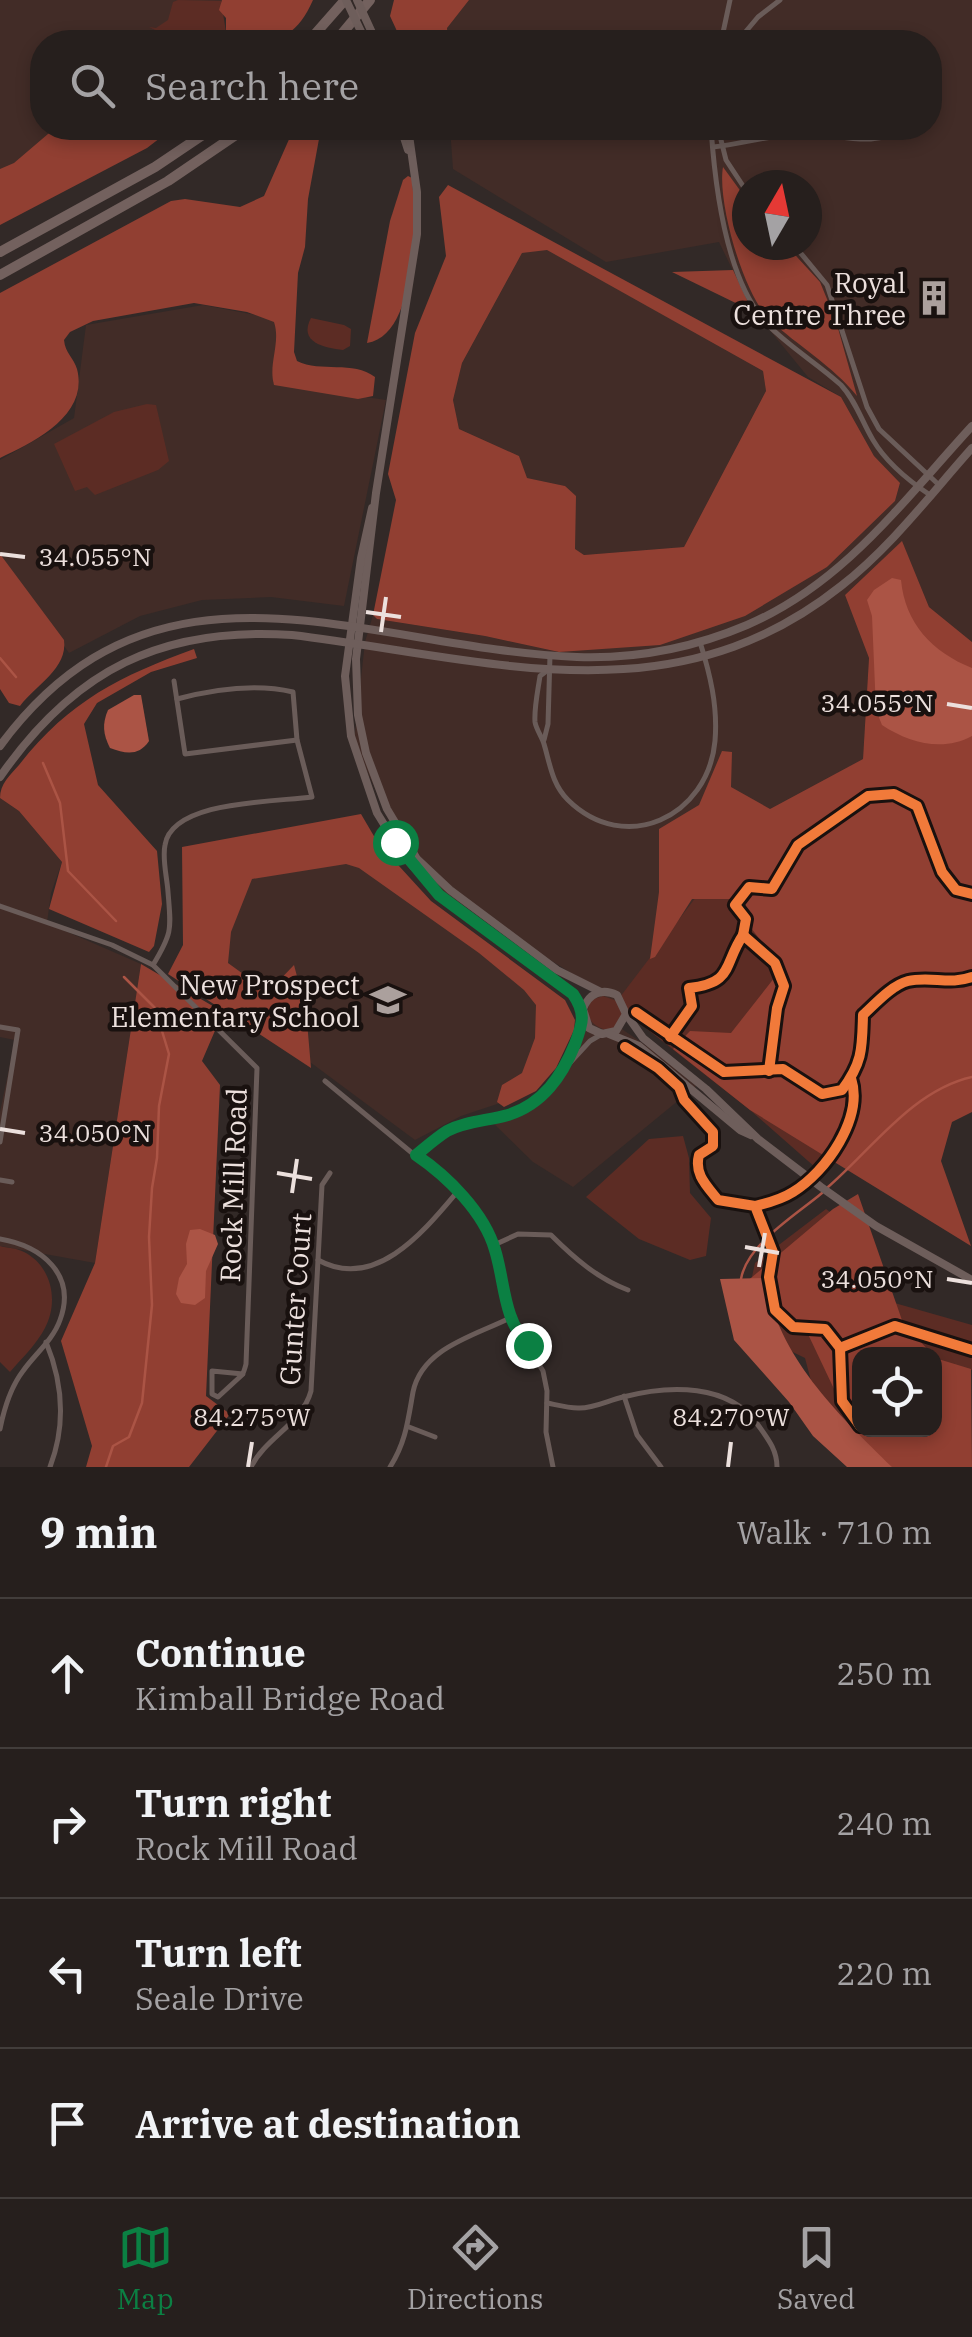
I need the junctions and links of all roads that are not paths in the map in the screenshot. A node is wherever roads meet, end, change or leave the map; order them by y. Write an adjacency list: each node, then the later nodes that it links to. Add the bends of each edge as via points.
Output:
1 (346, 0): 6 (highway); 8 (street, bridge)
2 (357, 0): 9 (street, bridge)
3 (370, 0): 7 (highway)
4 (730, 0): 10 (street)
5 (780, 0): 11 (street)
6 (319, 30)
7 (345, 30)
8 (365, 30)
9 (368, 30)
10 (724, 30)
11 (747, 30)
12 (195, 140): 23 (highway)
13 (228, 140): 25 (highway)
14 (404, 140): 21 (street)
15 (410, 140): 21 (street)
16 (714, 140): 20 (street)
17 (720, 140): 19 (street)
18 (760, 140): 19 (street)
19 (722, 146): 20 (street); 22 (street)
20 (714, 147): 30 (street, via 732,260 754,309 841,385 874,443)
21 (414, 169): 32 (street, via 414,263 366,528)
22 (733, 170)
23 (0, 252)
24 (806, 260): 28 (street, via 827,285 866,407)
25 (0, 274)
26 (972, 426): 28 (street)
27 (972, 448): 29 (street)
28 (927, 476): 29 (street); 30 (street)
29 (939, 484): 31 (street)
30 (918, 487): 31 (street); 34 (street, via 866,544 810,590 752,623)
31 (930, 496): 38 (street, via 838,589 778,627)
32 (356, 627): 33 (street, via 243,616); 35 (street); 37 (street)
33 (163, 628): 36 (street); 44 (street, via 71,674)
34 (700, 642): 37 (street, via 624,656); 38 (street)
35 (353, 643): 36 (street, via 249,633); 39 (street); 48 (street, via 366,752 409,850 450,890 557,970); 49 (street, via 345,676 352,736 377,813 395,842 439,895)
36 (167, 645): 45 (street, via 70,696)
37 (550, 655): 39 (street)
38 (704, 656): 39 (street, via 634,670); 43 (street, via 715,707 712,757 693,794 666,819 627,826 588,814 557,786)
39 (548, 670): 43 (street); 43 (street, via 540,676 535,724)
40 (174, 681): 41 (street)
41 (177, 699): 42 (street, via 256,687 293,692); 42 (street, via 185,754)
42 (297, 740): 47 (street, via 312,797 210,809 184,818 169,833 164,846 172,934)
43 (544, 743)
44 (0, 746)
45 (2, 771)
46 (0, 906): 47 (street, Rock Mill Road)
47 (153, 965): 70 (street, Rock Mill Road, via 257,1068)
48 (601, 992): 49 (street); 50 (street, via 618,995)
49 (583, 1008): 51 (street)
50 (626, 1014): 53 (street, via 621,1027); 56 (street, via 643,1038)
51 (584, 1019): 53 (street); 54 (street)
52 (0, 1026): 57 (street, via 18,1030)
53 (606, 1034): 54 (street, via 590,1040); 56 (street, via 638,1046)
54 (565, 1068): 58 (street, via 527,1106 448,1131)
55 (325, 1081): 58 (street)
56 (758, 1139): 66 (street, via 851,1209)
57 (0, 1142)
58 (416, 1155): 62 (street)
59 (330, 1173): 65 (street, Gunter Court, via 322,1185)
60 (0, 1180): 61 (street)
61 (12, 1182)
62 (458, 1191): 64 (street); 65 (street, via 394,1258 350,1267)
63 (0, 1239): 69 (street, via 32,1247 56,1270 64,1305)
64 (494, 1245): 67 (street, via 518,1234 551,1235); 68 (street)
65 (318, 1260): 77 (street, Gunter Court, via 308,1401)
66 (972, 1280)
67 (628, 1290)
68 (510, 1318): 72 (street, via 539,1362); 73 (street, via 428,1362 414,1389)
69 (46, 1342): 74 (street, via 11,1391); 76 (street, via 61,1397)
70 (242, 1374): 70 (street, via 212,1371 212,1394 218,1397)
71 (624, 1396): 72 (street, via 578,1408); 80 (street, via 638,1435); 81 (street, via 676,1390 727,1396 751,1414)
72 (547, 1403): 79 (street)
73 (409, 1427): 75 (street); 78 (street)
74 (0, 1429)
75 (434, 1437)
76 (50, 1467)
77 (250, 1467)
78 (390, 1467)
79 (553, 1467)
80 (661, 1467)
81 (778, 1467)

